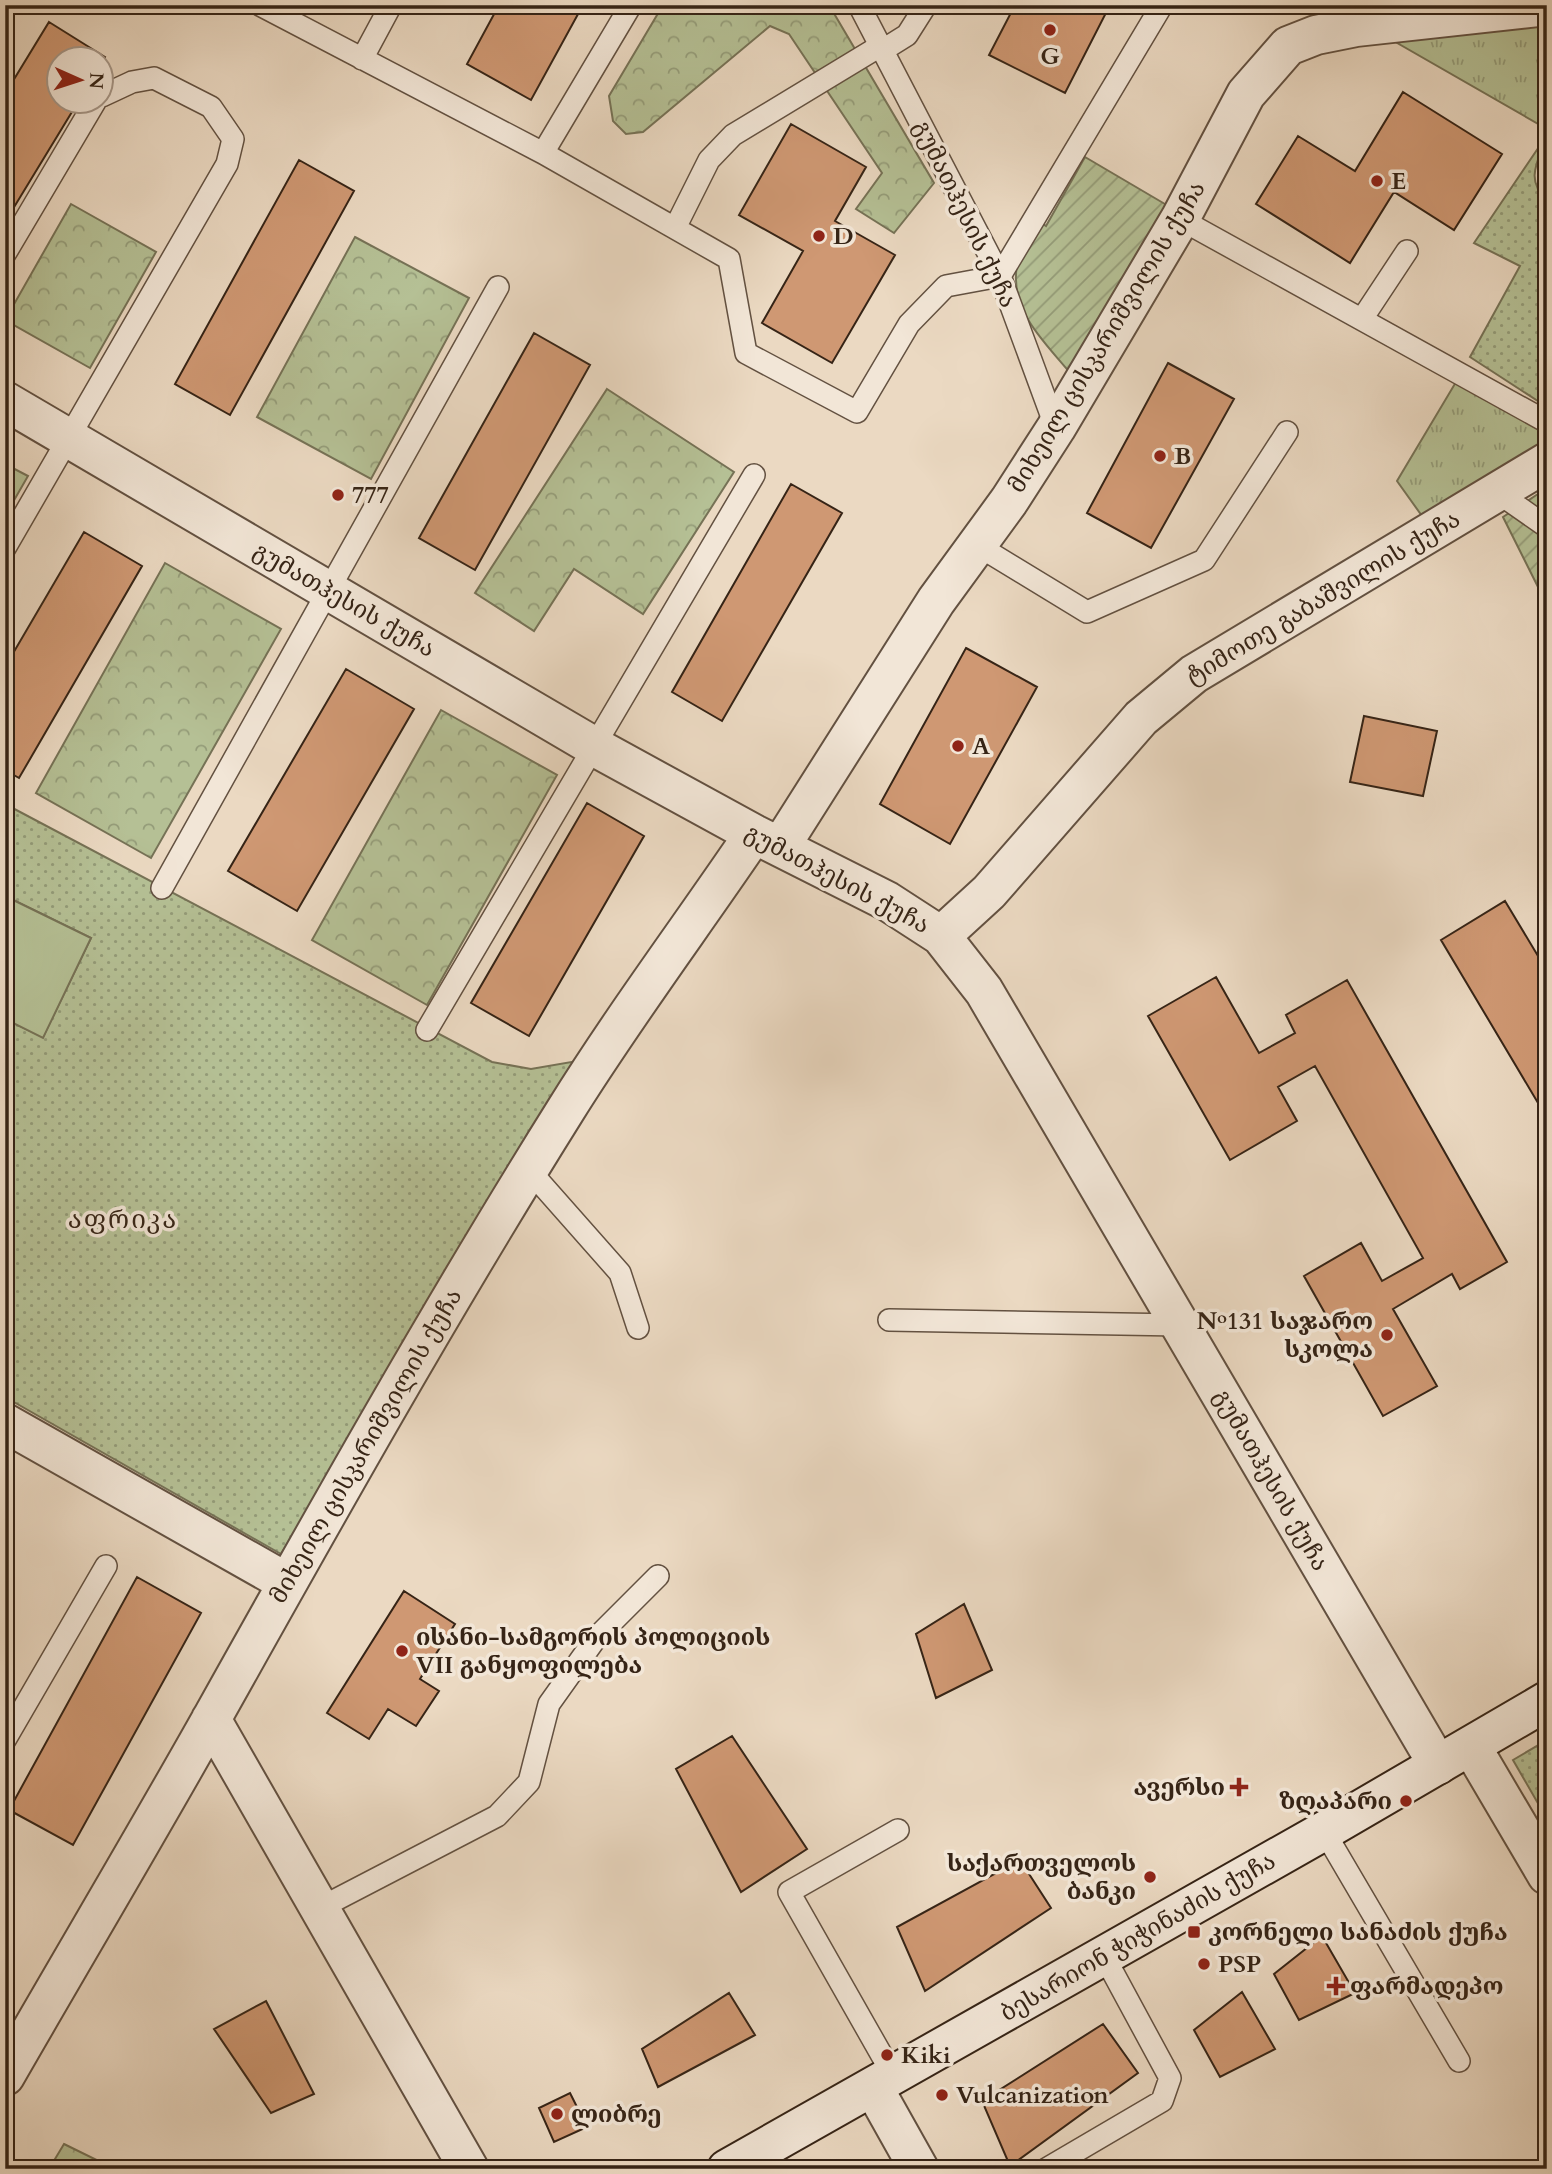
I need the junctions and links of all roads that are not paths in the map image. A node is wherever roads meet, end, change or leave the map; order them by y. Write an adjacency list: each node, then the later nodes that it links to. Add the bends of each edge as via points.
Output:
1 (260, 5): 9 (lane)
2 (391, 5): 9 (lane)
3 (631, 5): 12 (lane)
4 (859, 5): 8 (lane, გუმათჰესის ქუჩა)
5 (926, 5): 8 (lane, via 907,35)
6 (1162, 5): 17 (lane)
7 (1547, 6): 13 (street, მიხეილ ცისკარიშვილის ქუჩა, via 1356,27 1288,46 1247,94)
8 (882, 48): 14 (lane, via 733,135 709,160); 17 (lane, გუმათჰესის ქუჩა)
9 (362, 59): 12 (lane)
10 (116, 89): 24 (lane, via 154,78 211,107 233,139 226,164)
11 (87, 116): 16 (lane)
12 (542, 153): 14 (lane)
13 (1180, 219): 19 (lane); 22 (street, მიხეილ ცისკარიშვილის ქუჩა)
14 (675, 228): 17 (lane, via 729,259 747,353 857,412 909,324 946,286)
15 (1407, 251): 19 (lane)
16 (5, 254)
17 (1000, 276): 22 (lane, გუმათჰესის ქუჩა)
18 (498, 287): 31 (lane)
19 (1362, 319): 21 (lane)
20 (5, 401): 24 (street, გუმათჰესის ქუჩა)
21 (1547, 422)
22 (1056, 428): 29 (street, მიხეილ ცისკარიშვილის ქუჩა)
23 (1287, 432): 29 (lane, via 1204,560 1087,612)
24 (68, 438): 30 (lane); 31 (street, გუმათჰესის ქუჩა)
25 (1547, 462): 27 (street, ტიმოთე გაბაშვილის ქუჩა)
26 (754, 475): 32 (lane)
27 (1497, 492): 28 (lane); 35 (street, ტიმოთე გაბაშვილის ქუჩა, via 1194,674 1141,718 989,892)
28 (1547, 527)
29 (977, 545): 33 (street, მიხეილ ცისკარიშვილის ქუჩა)
30 (5, 548)
31 (328, 590): 32 (street, გუმათჰესის ქუჩა); 34 (lane)
32 (595, 747): 33 (street, გუმათჰესის ქუჩა); 36 (lane)
33 (767, 841): 35 (street, გუმათჰესის ქუჩა, via 887,901); 37 (street, მიხეილ ცისკარიშვილის ქუჩა, via 656,972)
34 (162, 888)
35 (941, 936): 39 (street, გუმათჰესის ქუჩა, via 984,991)
36 (427, 1030)
37 (529, 1170): 40 (lane, via 620,1273); 44 (street, მიხეილ ცისკარიშვილის ქუჩა)
38 (890, 1320): 39 (lane)
39 (1180, 1325): 49 (street, გუმათჰესის ქუჩა)
40 (638, 1328)
41 (5, 1423): 44 (street)
42 (106, 1566): 47 (lane)
43 (658, 1576): 53 (lane, via 596,1638 549,1704 529,1782 497,1816)
44 (286, 1582): 46 (street, მიხეილ ცისკარიშვილის ქუჩა)
45 (1547, 1702): 48 (street, ბესარიონ ჭიჭინაძის ქუჩა)
46 (211, 1719): 53 (street); 56 (street, მიხეილ ცისკარიშვილის ქუჩა)
47 (5, 1740)
48 (1471, 1746): 49 (street, ბესარიონ ჭიჭინაძის ქუჩა); 52 (street)
49 (1438, 1765): 51 (street, ბესარიონ ჭიჭინაძის ქუჩა)
50 (898, 1830): 57 (lane, via 789,1892)
51 (1324, 1831): 54 (street, ბესარიონ ჭიჭინაძის ქუჩა); 55 (lane)
52 (1547, 1875)
53 (320, 1908): 59 (street)
54 (1104, 1956): 57 (street, ბესარიონ ჭიჭინაძის ქუჩა); 62 (lane, via 1170,2078 1162,2101)
55 (1459, 2061)
56 (5, 2076)
57 (883, 2081): 58 (street); 60 (street, ბესარიონ ჭიჭინაძის ქუჩა)
58 (897, 2151): 61 (street)
59 (469, 2169)
60 (727, 2169)
61 (919, 2169)
62 (1046, 2169)

